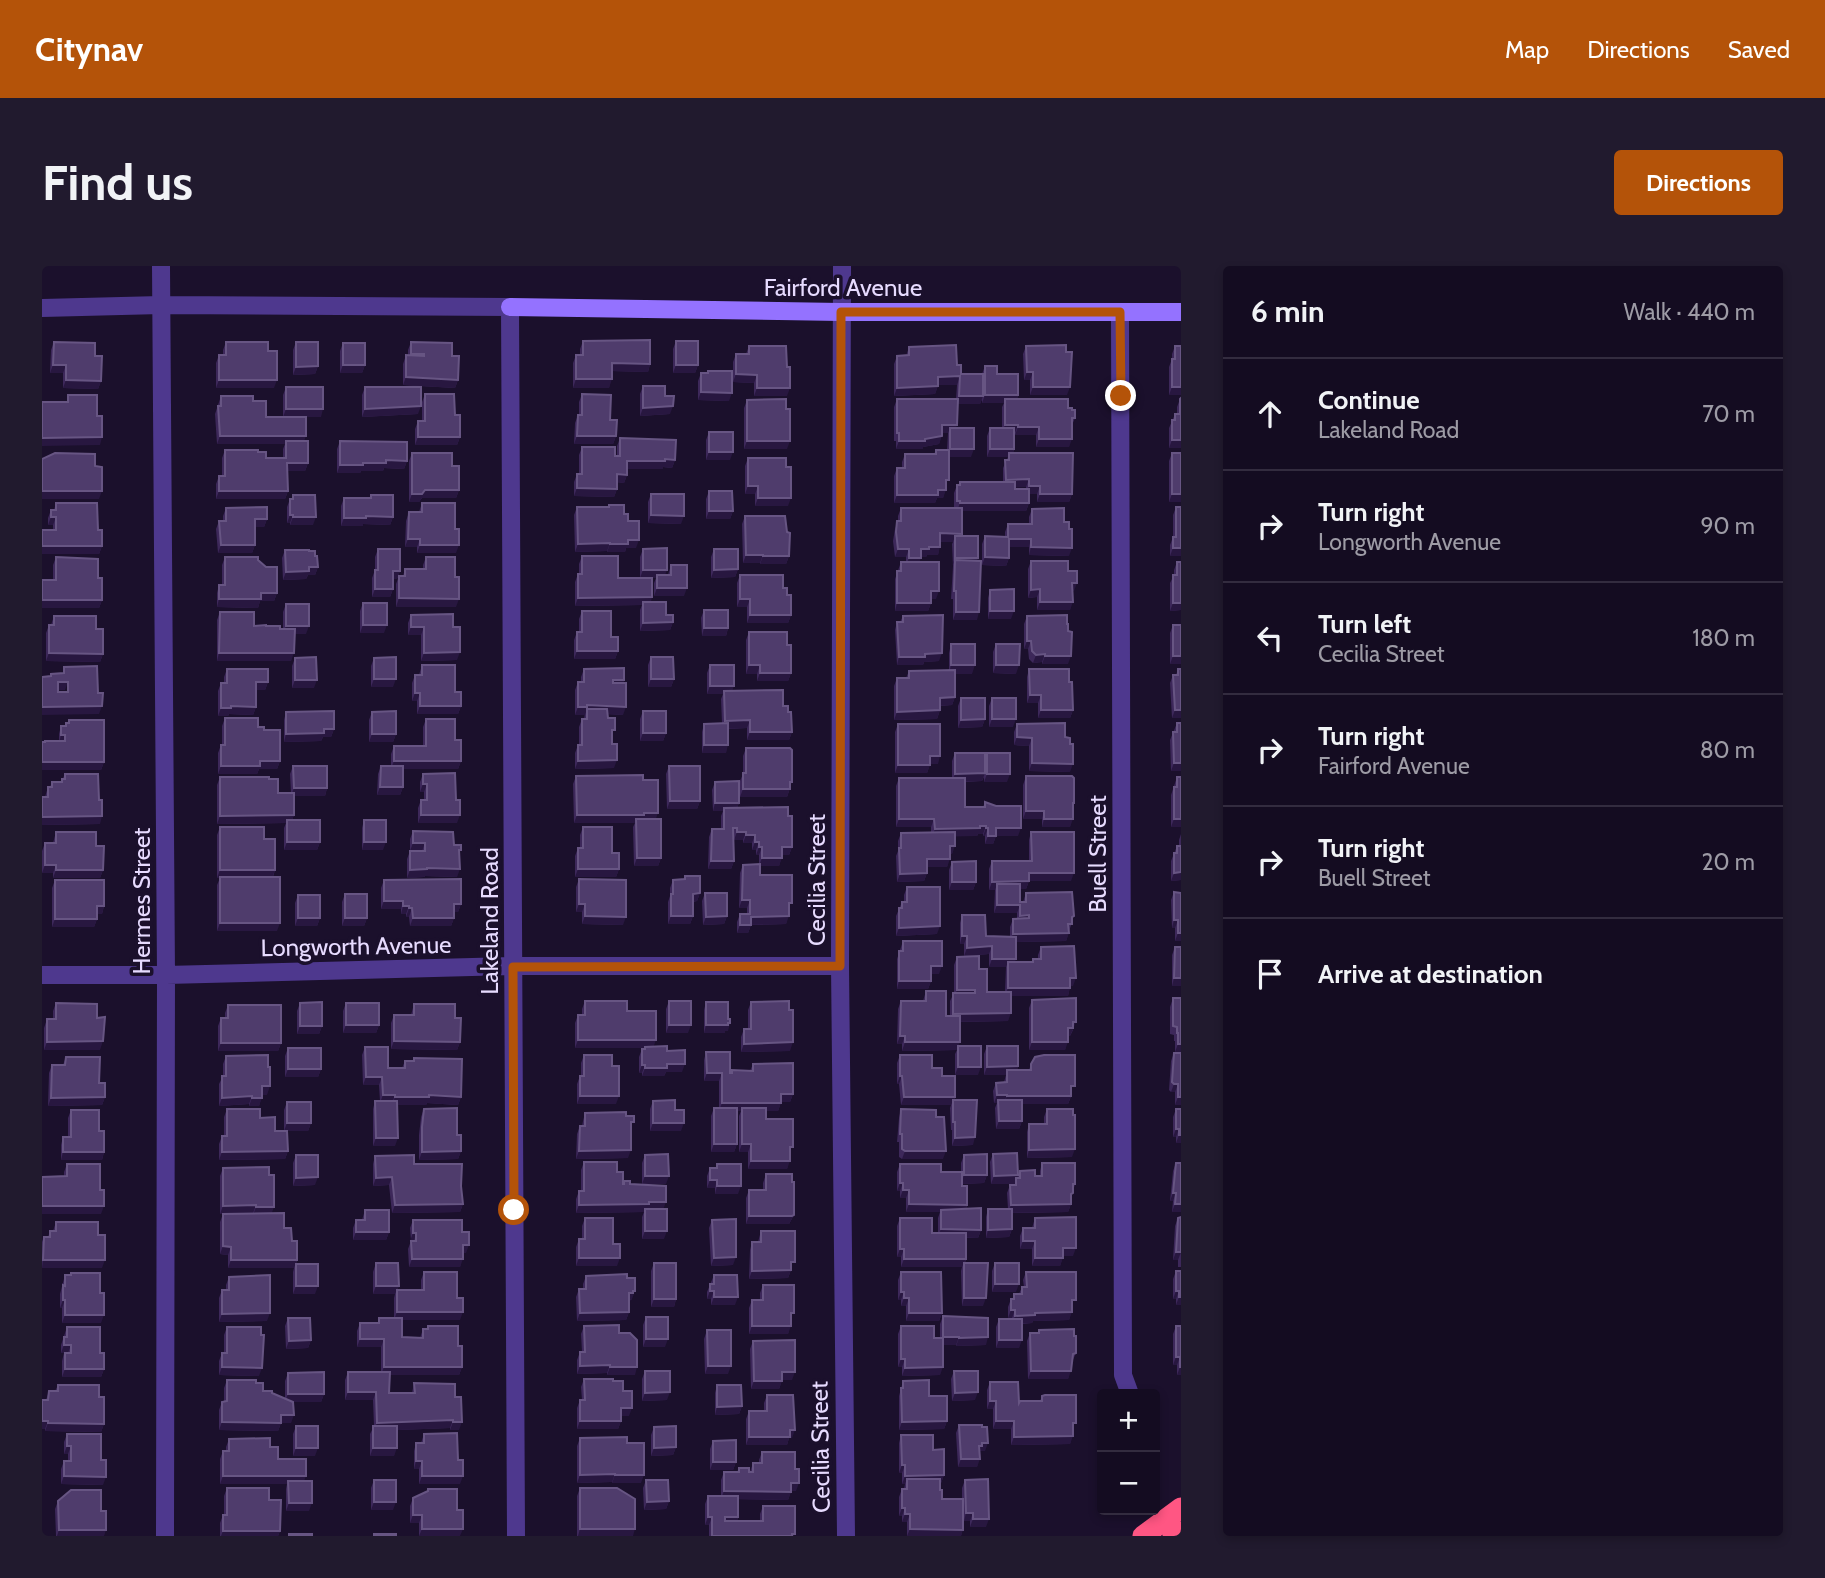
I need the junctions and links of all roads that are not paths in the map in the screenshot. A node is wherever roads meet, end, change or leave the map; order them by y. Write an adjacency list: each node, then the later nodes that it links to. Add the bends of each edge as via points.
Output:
1 (161, 266): 3 (street, Hermes Street)
2 (842, 266): 6 (street, Cecilia Street)
3 (161, 305): 4 (street, Fairford Avenue); 5 (street, Fairford Avenue); 12 (street, Hermes Street)
4 (510, 307): 6 (street, Fairford Avenue); 10 (street, Lakeland Road)
5 (42, 308)
6 (841, 312): 7 (street, Fairford Avenue); 9 (street, Cecilia Street)
7 (1120, 312): 8 (street, Fairford Avenue); 13 (street, Buell Street, via 1123,1375)
8 (1181, 312)
9 (840, 966): 10 (street, Longworth Avenue); 18 (street, Cecilia Street)
10 (513, 967): 12 (street, Longworth Avenue); 17 (street, Lakeland Road)
11 (42, 975): 12 (street, Longworth Avenue)
12 (166, 975): 16 (street, Hermes Street)
13 (1128, 1389)
14 (1181, 1508): 19 (highway)
15 (1181, 1532): 20 (highway)
16 (164, 1536)
17 (516, 1536)
18 (846, 1536)
19 (1143, 1536)
20 (1173, 1536)

